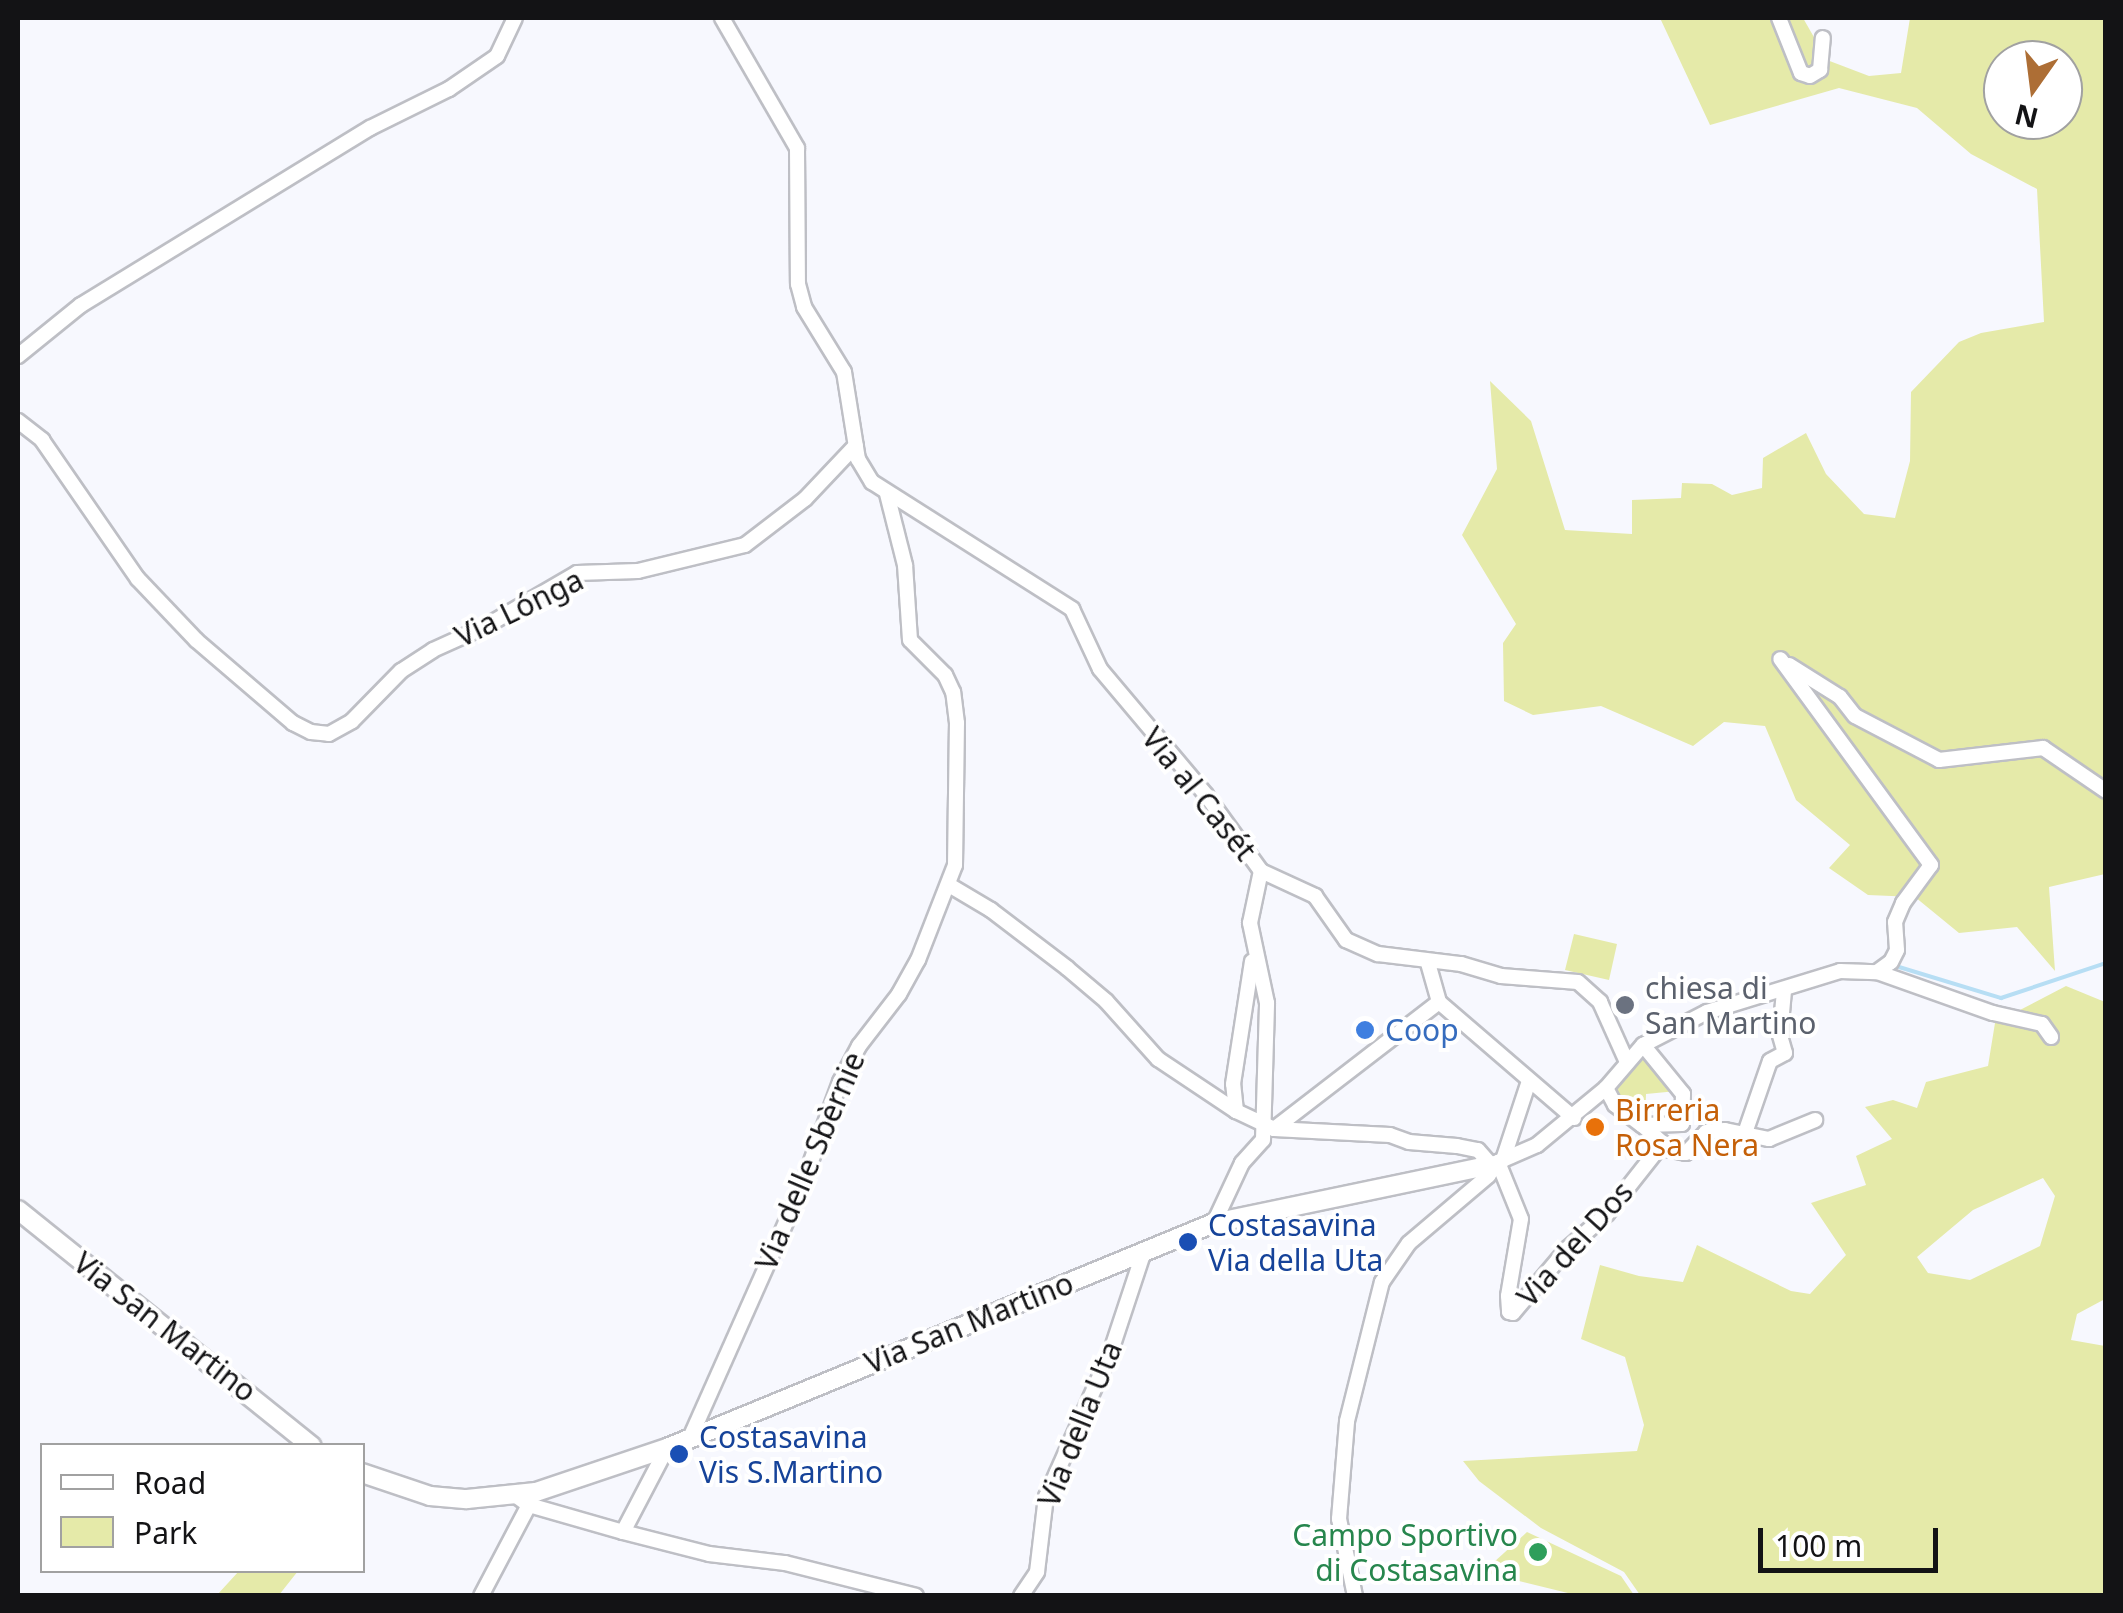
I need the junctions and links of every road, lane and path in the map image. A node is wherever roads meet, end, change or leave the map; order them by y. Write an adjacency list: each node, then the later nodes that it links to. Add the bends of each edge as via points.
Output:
1 (515, 18): 5 (street, via 497,56 449,89 370,128 81,305)
2 (722, 18): 7 (street, via 797,148 798,284 804,307 844,372)
3 (1778, 18): 4 (street, via 1801,74 1820,70)
4 (1823, 38)
5 (18, 356)
6 (18, 421): 7 (street, Via Lónga, via 42,440 138,579 196,640 294,723 329,734 433,650 577,573 638,571 745,546 805,499)
7 (856, 446): 8 (street, via 863,470)
8 (887, 494): 10 (street, Via al Casét, via 1072,608 1100,669); 11 (street, Via delle Sbèrnie, via 905,565 910,640 953,692 955,865)
9 (2106, 791): 14 (street, via 2043,748 1939,760 1855,716 1840,697 1780,659 1931,865 1895,922 1897,950)
10 (1261, 871): 12 (street, via 1251,906); 13 (street, Via al Casét, via 1316,896 1346,940)
11 (949, 886): 22 (street, via 1068,968 1158,1060); 33 (street, Via delle Sbèrnie, via 918,960 840,1082 802,1186)
12 (1254, 945): 22 (street, via 1233,1084); 26 (street, via 1267,1003)
13 (1428, 963): 16 (street); 19 (street, Via al Casét, via 1578,982 1600,1002)
14 (1877, 972): 15 (street, Via San Martino, via 1840,971); 17 (street, via 2042,1024)
15 (1784, 990): 18 (street, Via San Martino, via 1707,1012); 27 (street, via 1785,1053 1770,1061)
16 (1440, 1002): 20 (street); 26 (street)
17 (2052, 1037)
18 (1643, 1045): 19 (street, Via San Martino); 25 (street, via 1683,1094 1682,1124)
19 (1627, 1062): 21 (street, Via San Martino)
20 (1529, 1081): 23 (street); 29 (street)
21 (1606, 1088): 23 (street, Via San Martino); 25 (street, via 1615,1106)
22 (1236, 1111): 26 (street)
23 (1574, 1118): 29 (street, Via San Martino, via 1538,1146)
24 (1815, 1120): 27 (street, via 1769,1138)
25 (1642, 1124): 28 (street)
26 (1268, 1126): 29 (street, via 1390,1135 1478,1150); 31 (street)
27 (1745, 1133): 28 (street, via 1706,1132 1686,1153)
28 (1662, 1144): 29 (street, Via del Dos, via 1607,1214 1566,1249 1513,1312 1508,1296 1522,1219)
29 (1497, 1162): 31 (street, Via San Martino); 42 (street, via 1409,1243 1382,1282 1347,1421 1339,1519)
30 (18, 1210): 34 (street, Via San Martino)
31 (1214, 1223): 32 (street, Via San Martino)
32 (1144, 1251): 33 (street, Via San Martino); 41 (street, Via della Uta, via 1111,1351 1046,1497 1037,1572)
33 (690, 1438): 35 (street, Via San Martino)
34 (308, 1443)
35 (667, 1448): 37 (street, Via San Martino); 38 (street)
36 (365, 1473): 37 (street, Via San Martino, via 430,1496)
37 (522, 1500): 38 (street); 39 (street)
38 (623, 1532): 40 (street)
39 (481, 1596)
40 (916, 1596)
41 (1022, 1596)
42 (1355, 1596)

